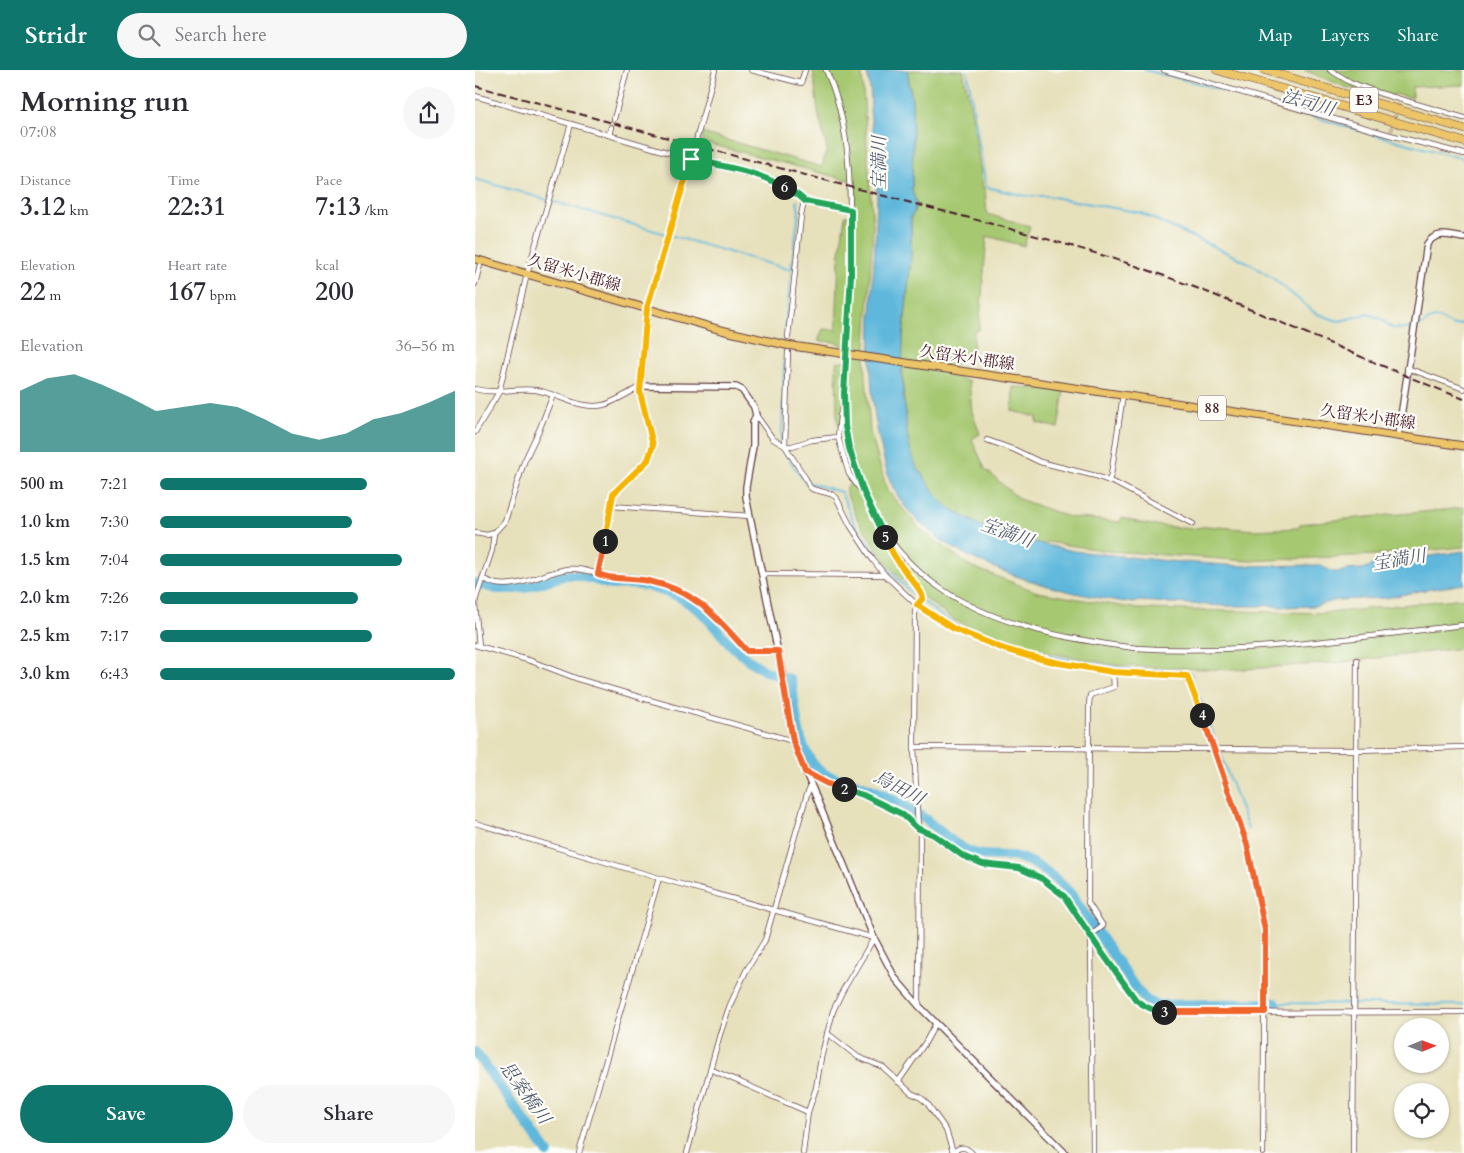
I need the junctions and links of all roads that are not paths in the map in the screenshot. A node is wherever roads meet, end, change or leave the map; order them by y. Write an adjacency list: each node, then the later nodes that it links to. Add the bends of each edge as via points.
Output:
1 (627, 70): 12 (street)
2 (715, 70): 17 (street)
3 (751, 70): 4 (street, via 801,83)
4 (805, 70)
5 (826, 70): 22 (street, via 846,133)
6 (1164, 70): 19 (street)
7 (1217, 70): 18 (highway, E3)
8 (1264, 70): 15 (highway, E3)
9 (1330, 70): 11 (street, via 1350,82 1400,102)
10 (475, 96): 13 (street)
11 (1464, 118)
12 (614, 119)
13 (571, 124): 16 (street); 25 (street)
14 (611, 127): 16 (street)
15 (1464, 129)
16 (609, 135): 20 (street)
17 (696, 141)
18 (1464, 142)
19 (1464, 154)
20 (692, 156): 21 (street, via 776,182); 27 (street)
21 (805, 201): 22 (street); 28 (street)
22 (851, 210): 30 (street)
23 (1464, 238): 31 (street, via 1437,235 1427,244)
24 (478, 260): 25 (main road, 久留米小郡線 / 88); 26 (street)
25 (527, 274): 27 (main road, 久留米小郡線 / 88); 35 (street)
26 (475, 284)
27 (647, 308): 30 (main road, 久留米小郡線 / 88, via 786,345); 32 (street)
28 (788, 337)
29 (788, 352): 44 (street)
30 (847, 354): 37 (main road, 久留米小郡線 / 88); 38 (street)
31 (1407, 368): 34 (street); 41 (street)
32 (641, 386): 36 (street, via 597,406); 39 (street, via 736,387 742,390); 48 (street, via 653,445 648,460 613,494)
33 (475, 389): 35 (street)
34 (1464, 389)
35 (499, 392): 36 (street, via 527,389); 40 (street)
36 (553, 395): 53 (street, via 524,462 505,521)
37 (1123, 395): 41 (main road, 久留米小郡線 / 88); 46 (street)
38 (844, 402): 42 (street); 47 (street, via 849,448)
39 (756, 415): 44 (street, via 773,439); 49 (street, via 746,487)
40 (475, 432)
41 (1398, 436): 45 (main road, 久留米小郡線 / 88)
42 (838, 437): 44 (street); 47 (street, via 849,474)
43 (987, 440): 46 (street, via 1040,462)
44 (785, 446): 56 (street, via 809,486 836,497 862,545)
45 (1464, 446)
46 (1109, 480): 50 (street)
47 (864, 493): 51 (street)
48 (612, 506): 49 (street); 54 (street)
49 (750, 516): 55 (street)
50 (1193, 524)
51 (883, 530): 58 (street, via 888,544 922,593 923,598); 59 (street, via 919,572 968,605 1017,625 1094,642 1135,648 1211,649 1330,641)
52 (475, 533): 53 (street)
53 (494, 533): 57 (street, via 492,550)
54 (598, 574): 57 (street, via 570,569 523,583 496,584); 61 (street, via 673,588 693,597 713,614 747,651)
55 (763, 574): 56 (street); 61 (street)
56 (885, 575): 58 (street)
57 (481, 580): 60 (street, via 475,604)
58 (917, 605): 63 (street, via 954,629 1004,649); 65 (street)
59 (1464, 626)
60 (477, 646): 64 (street, via 625,694)
61 (778, 651): 64 (street)
62 (1357, 660): 69 (street)
63 (1113, 672): 67 (street, via 1114,687 1090,695); 68 (street, via 1187,676)
64 (793, 741): 70 (street)
65 (914, 747): 67 (street); 73 (street)
66 (1464, 747): 69 (street)
67 (1089, 749): 68 (street); 76 (street, via 1088,903 1103,926)
68 (1215, 749): 69 (street); 79 (street, via 1247,844 1264,920)
69 (1356, 750): 80 (street)
70 (805, 772): 71 (street); 73 (street, via 879,802 902,814)
71 (811, 785): 75 (street); 77 (street)
72 (475, 823): 74 (street)
73 (919, 829): 76 (street, via 969,859 1019,868 1041,878 1064,896); 78 (street)
74 (659, 878): 75 (street); 89 (street)
75 (773, 910): 77 (street); 84 (street, via 765,940 730,1004)
76 (1092, 934): 79 (street, via 1130,993 1144,1007 1165,1013); 93 (street)
77 (874, 938): 78 (street, via 891,972); 83 (street, via 843,990)
78 (919, 1006): 82 (street)
79 (1265, 1010): 80 (street); 94 (street)
80 (1355, 1010): 81 (street); 95 (street)
81 (1464, 1012)
82 (936, 1023): 85 (street); 88 (street)
83 (827, 1033): 85 (street, via 858,1057 883,1068); 86 (street)
84 (711, 1069): 86 (street); 90 (street)
85 (898, 1082): 87 (street, via 933,1110 946,1130)
86 (808, 1112): 91 (street)
87 (952, 1152): 92 (street, via 963,1147)
88 (1063, 1152)
89 (579, 1153)
90 (687, 1153)
91 (803, 1153)
92 (972, 1153)
93 (1093, 1153)
94 (1263, 1153)
95 (1353, 1153)

